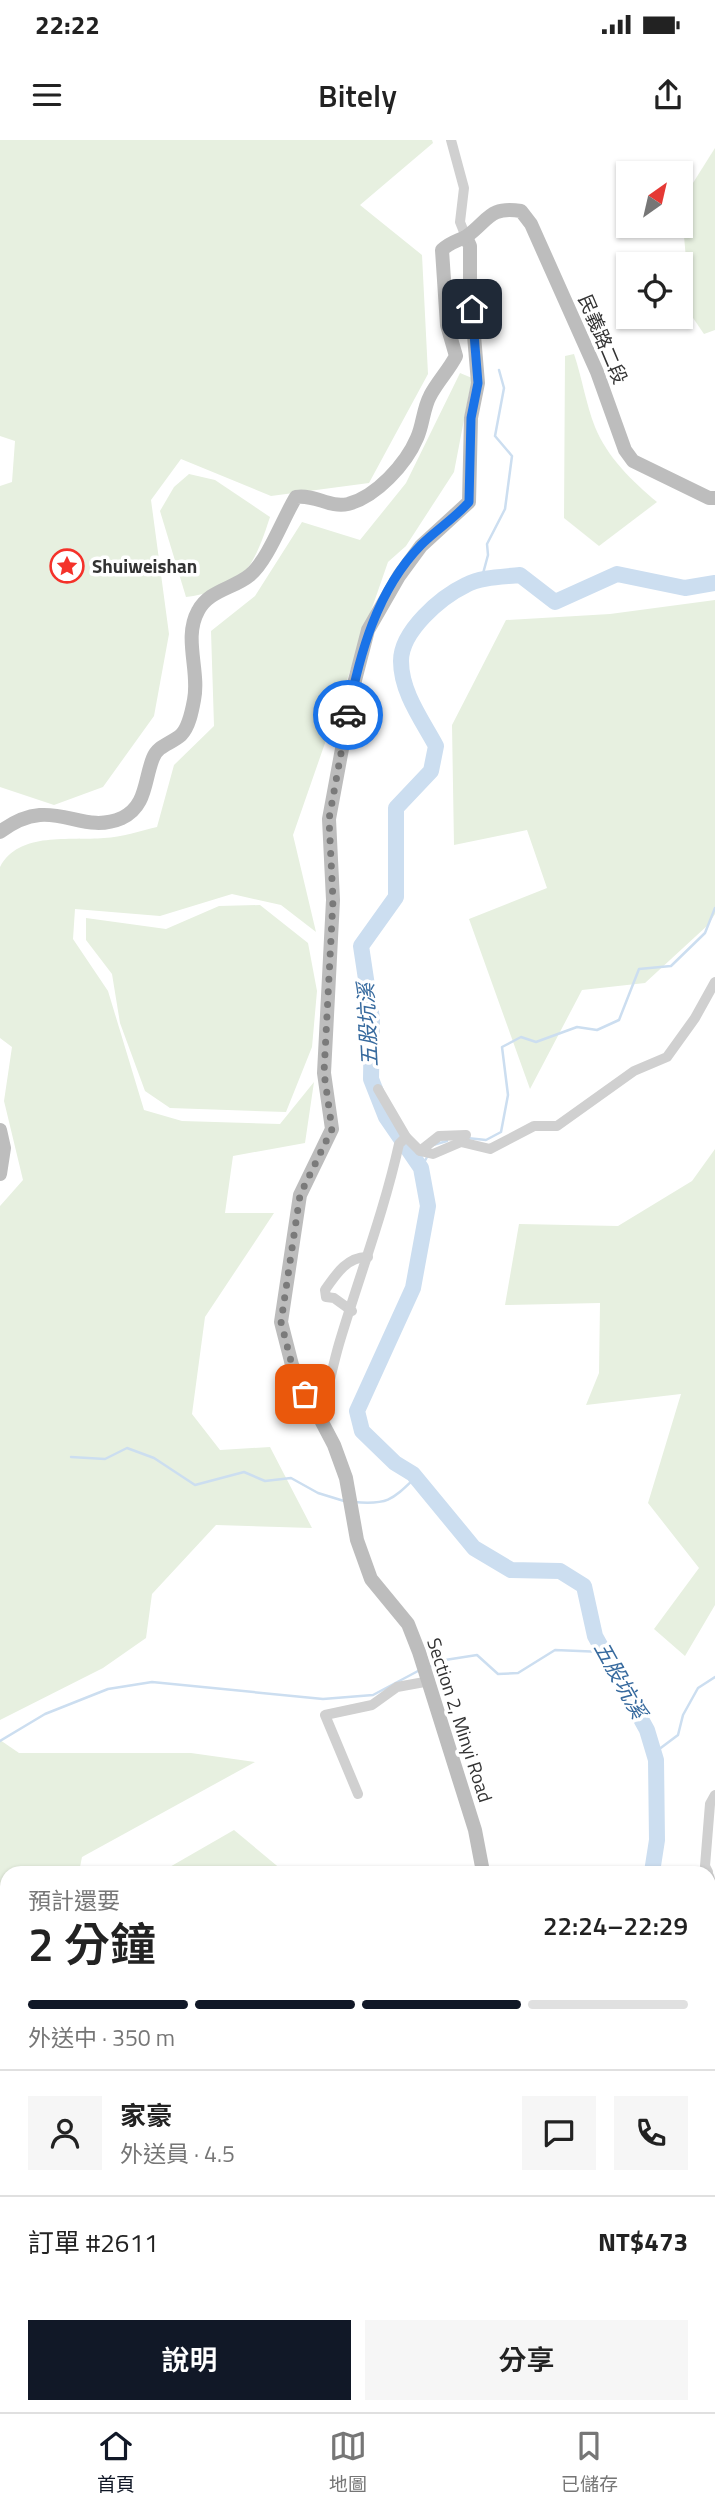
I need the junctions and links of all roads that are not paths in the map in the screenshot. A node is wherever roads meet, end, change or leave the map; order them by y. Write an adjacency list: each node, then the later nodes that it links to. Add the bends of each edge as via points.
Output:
1 (451, 140): 2 (street, via 464,188 460,222)
2 (466, 237): 3 (main road, 民義路二段, via 485,216 506,209 521,211 597,372 625,450 633,461); 4 (main road, via 442,250 447,325 456,356 430,397 417,438 381,484 351,503 336,506 306,495 296,497 255,570 208,598 191,630 197,680 191,715 182,734 162,746 153,758 140,802 123,817 97,823 39,813); 14 (main road, Section 2, Minyi Road, via 478,383 471,418 469,502 410,559 368,630 329,819 333,900 324,1073 332,1129 300,1195 281,1322 292,1365)
3 (715, 498)
4 (0, 832)
5 (715, 982): 10 (street, via 667,1056 634,1071 557,1126 534,1126 490,1149 461,1142 433,1154)
6 (378, 1090): 9 (street)
7 (0, 1130): 11 (main road, via 4,1148)
8 (466, 1135): 10 (street, via 439,1136)
9 (403, 1141): 10 (street); 12 (street)
10 (420, 1151)
11 (0, 1174)
12 (369, 1257): 13 (street); 13 (street, via 357,1256 325,1290 326,1297)
13 (352, 1311): 14 (street)
14 (320, 1416): 15 (main road, Section 2, Minyi Road, via 334,1445 371,1579 408,1624)
15 (427, 1673): 16 (street, via 372,1705 326,1715); 18 (main road, Section 2, Minyi Road)
16 (358, 1794)
17 (715, 1794): 19 (street, via 710,1804)
18 (482, 1866)
19 (705, 1866)

